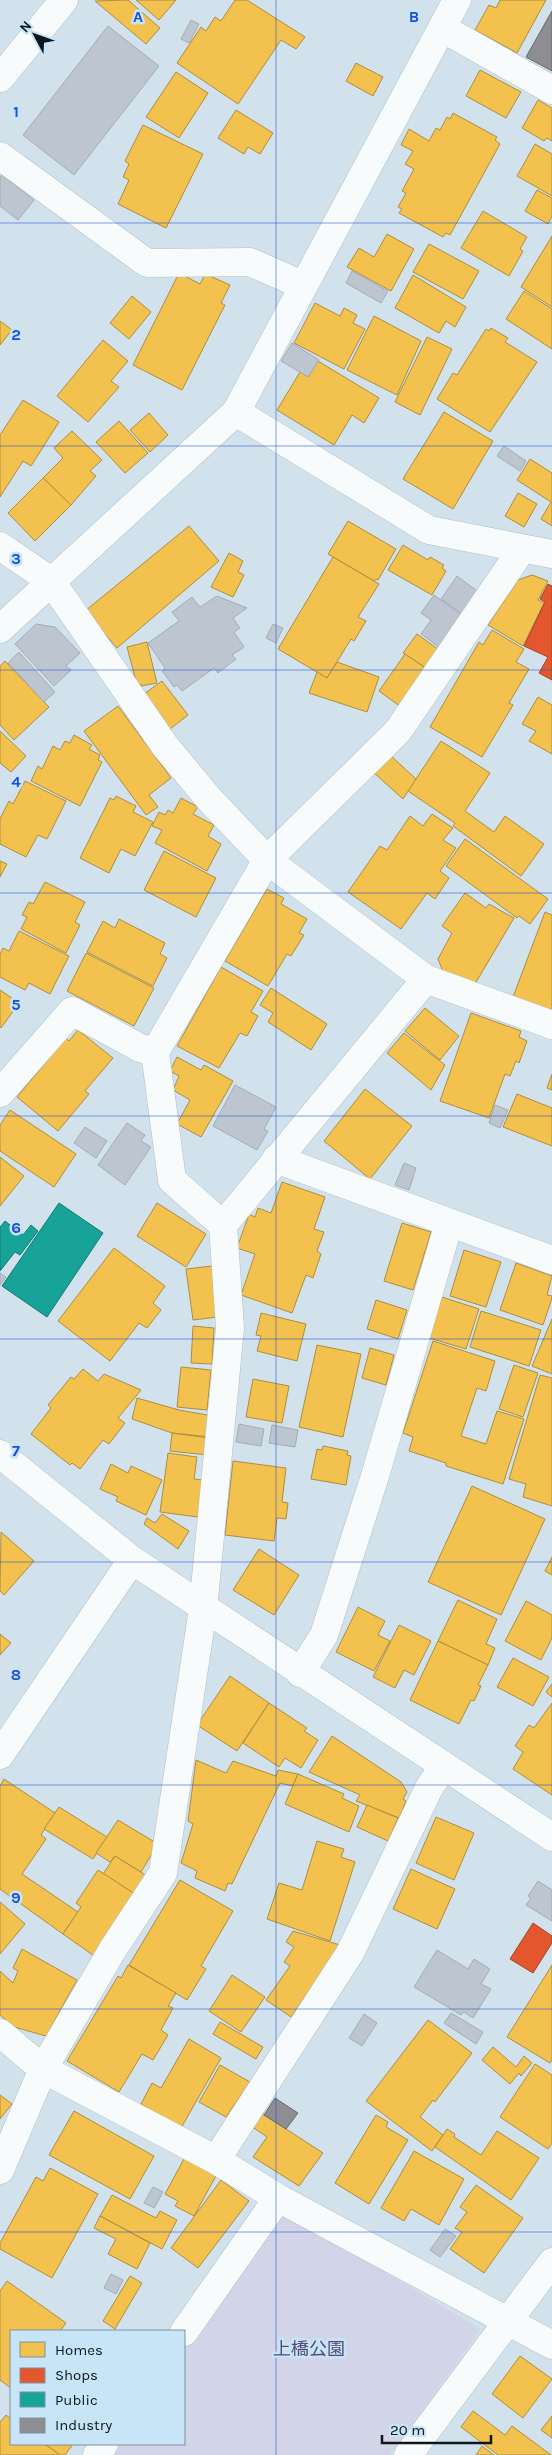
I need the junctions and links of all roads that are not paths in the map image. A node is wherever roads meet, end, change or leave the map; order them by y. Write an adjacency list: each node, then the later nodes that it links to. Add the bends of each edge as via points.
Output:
1 (64, 0): 4 (street)
2 (457, 0): 3 (street)
3 (442, 28): 5 (street); 7 (street)
4 (0, 78)
5 (552, 90)
6 (0, 156): 7 (street, via 147,262 250,262)
7 (302, 285): 8 (street)
8 (236, 412): 10 (street, via 429,530); 12 (street)
9 (0, 546): 12 (street)
10 (522, 548): 11 (street); 14 (street, via 398,731)
11 (552, 554)
12 (51, 581): 13 (street); 14 (street, via 165,746)
13 (0, 629)
14 (267, 860): 15 (street); 17 (street)
15 (426, 978): 16 (street); 19 (street)
16 (552, 1025)
17 (155, 1052): 18 (street, via 140,1048 72,1012); 21 (street, via 172,1180)
18 (0, 1093)
19 (276, 1159): 20 (street); 21 (street)
20 (449, 1223): 22 (street); 26 (street, via 375,1476 324,1634)
21 (223, 1225): 25 (street, via 230,1328)
22 (552, 1260)
23 (0, 1454): 24 (street)
24 (132, 1560): 25 (street); 27 (street)
25 (203, 1609): 26 (street); 31 (street, via 163,1873 113,1949)
26 (300, 1673): 28 (street)
27 (0, 1755)
28 (443, 1767): 29 (street); 32 (street, via 429,1788 350,1953)
29 (552, 1837)
30 (0, 2033): 31 (street)
31 (44, 2069): 32 (street); 33 (street)
32 (216, 2160): 34 (street)
33 (0, 2170)
34 (278, 2198): 36 (street); 37 (street)
35 (552, 2262): 36 (street)
36 (507, 2323): 38 (street); 39 (street)
37 (185, 2331)
38 (552, 2345)
39 (408, 2455)

